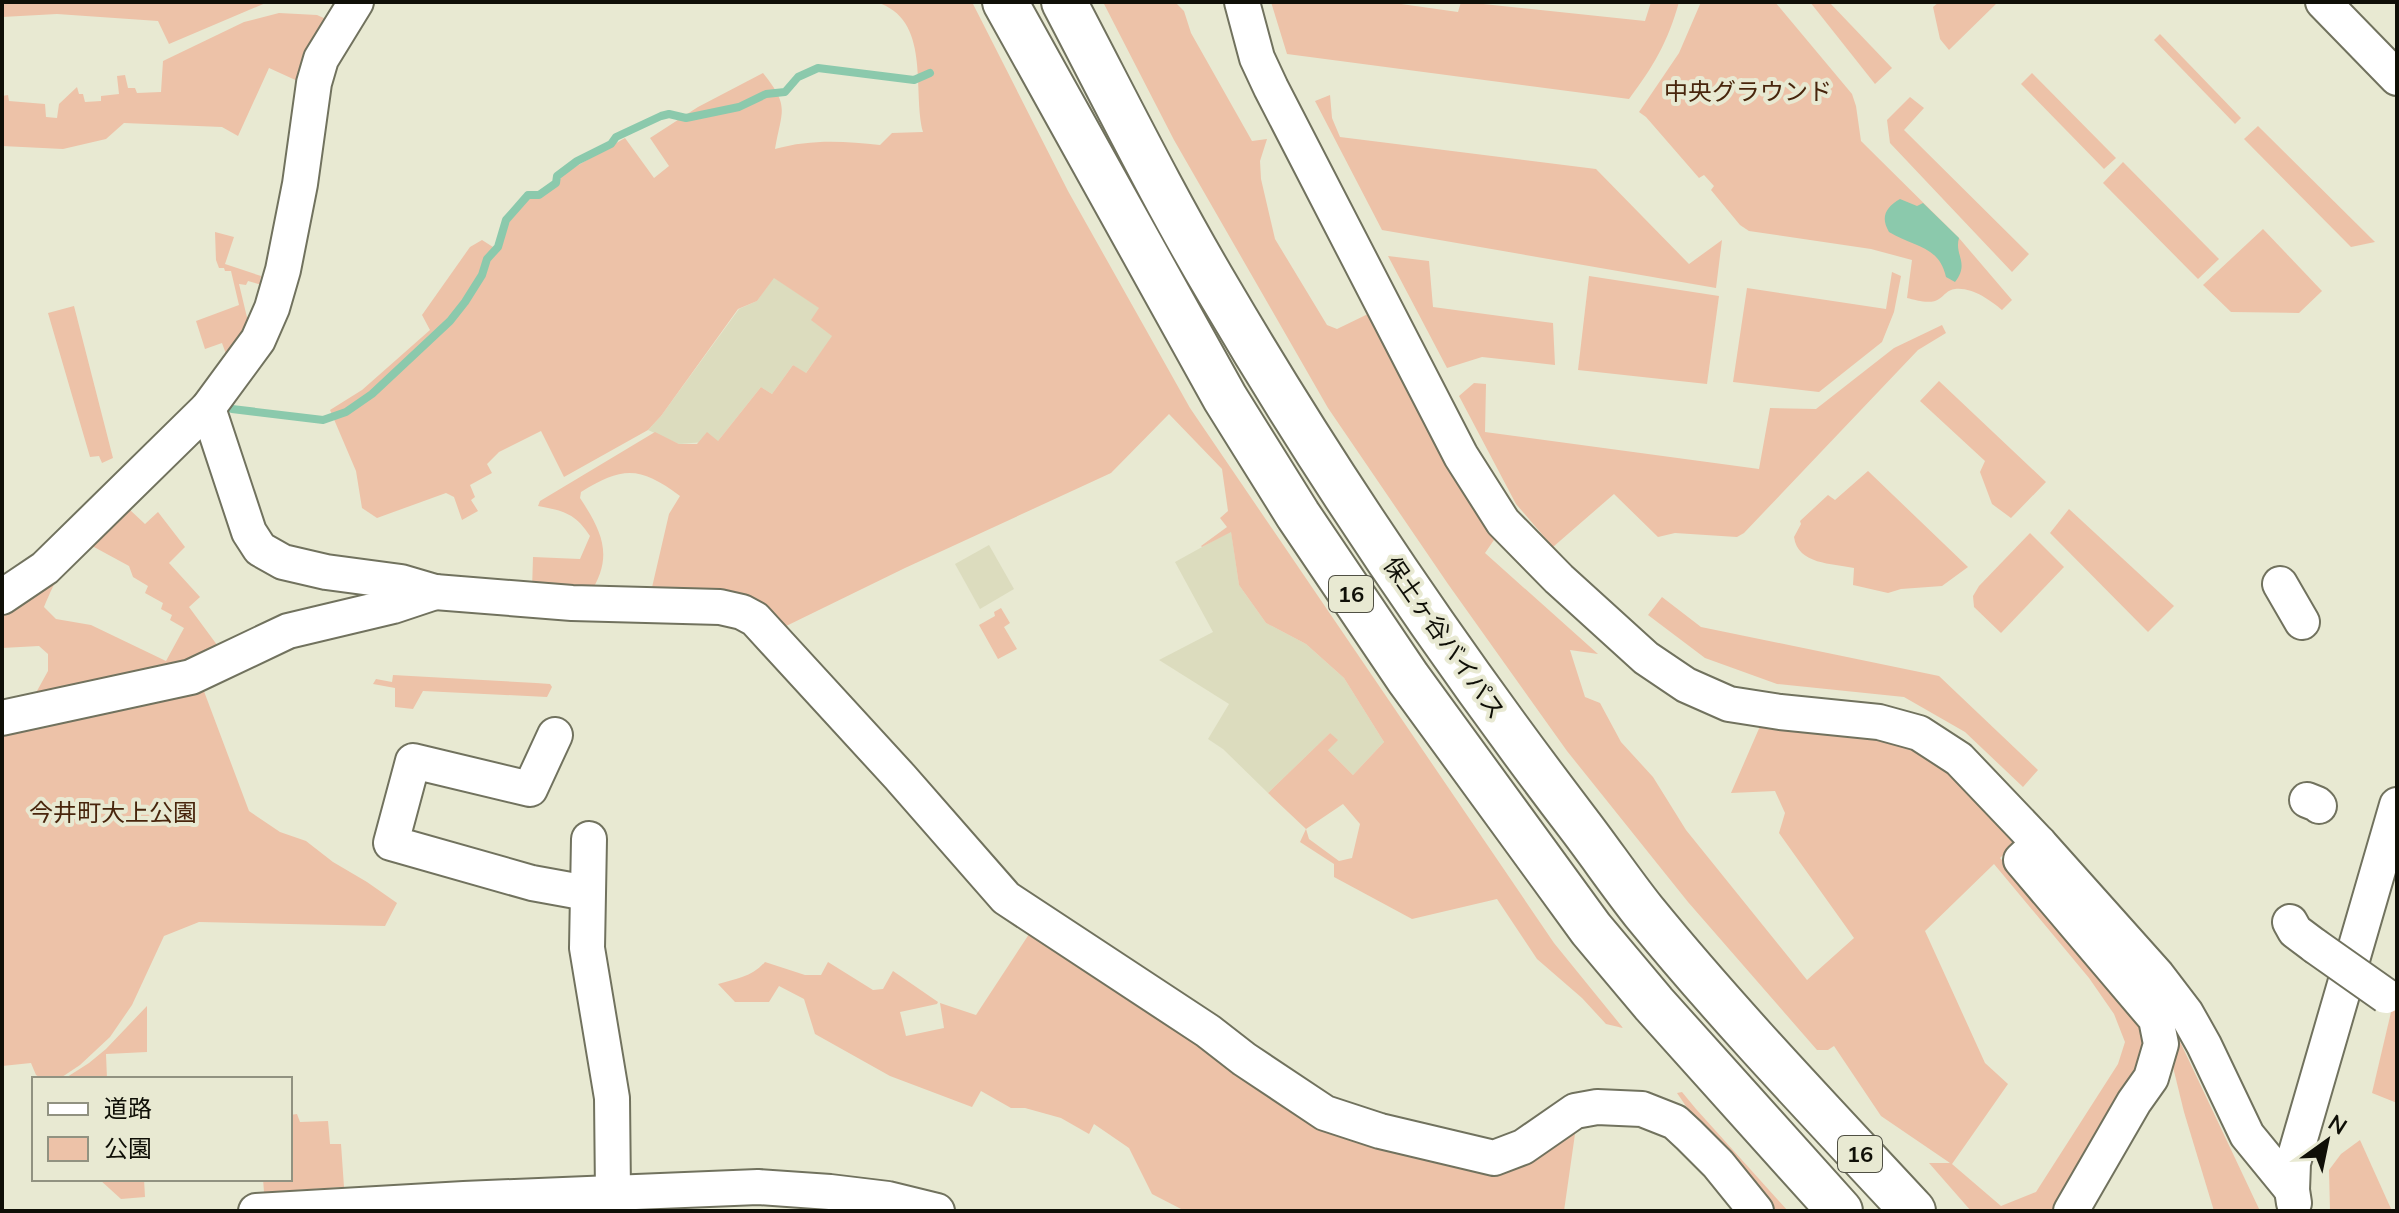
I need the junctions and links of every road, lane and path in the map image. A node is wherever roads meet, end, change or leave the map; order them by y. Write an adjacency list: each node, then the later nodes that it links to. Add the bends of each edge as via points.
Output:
1 (356, 2): 7 (street, via 321,59 314,83 300,184 272,308 258,340)
2 (1005, 2): 25 (highway, 保土ヶ谷バイパス / 16, via 1225,398 1408,678 1591,929)
3 (1064, 2): 26 (highway, 保土ヶ谷バイパス / 16, via 1217,289 1384,553 1460,662 1642,909)
4 (1242, 2): 16 (street, via 1271,88 1461,456 1503,522 1646,658 1686,685 1729,704 1879,722 1919,733 1959,759)
5 (2323, 2): 6 (street)
6 (2397, 78)
7 (208, 408): 9 (street, via 249,532 260,549 283,562); 10 (street, via 45,568)
8 (2280, 584): 11 (street)
9 (435, 592): 12 (street, via 288,631 191,677); 24 (street, via 742,612 784,649 1006,898 1325,1113 1494,1158 1523,1147 1575,1111 1642,1109 1675,1122)
10 (2, 597)
11 (2302, 622)
12 (2, 718)
13 (555, 735): 17 (street, via 530,789 413,761 391,843)
14 (2397, 805): 21 (street, via 2293,1163)
15 (589, 839): 17 (street)
16 (2039, 843): 21 (street, via 2186,1013 2247,1135); 27 (street, via 2021,860 2156,1019 2161,1044 2151,1078)
17 (587, 893): 20 (street, via 587,948 612,1098)
18 (2306, 936): 19 (street, bridge)
19 (2392, 1000)
20 (613, 1193): 22 (street); 23 (street, via 758,1187 873,1197)
21 (2294, 1200)
22 (256, 1211)
23 (937, 1211)
24 (1756, 1211)
25 (1840, 1211)
26 (1913, 1211)
27 (2071, 1211)

